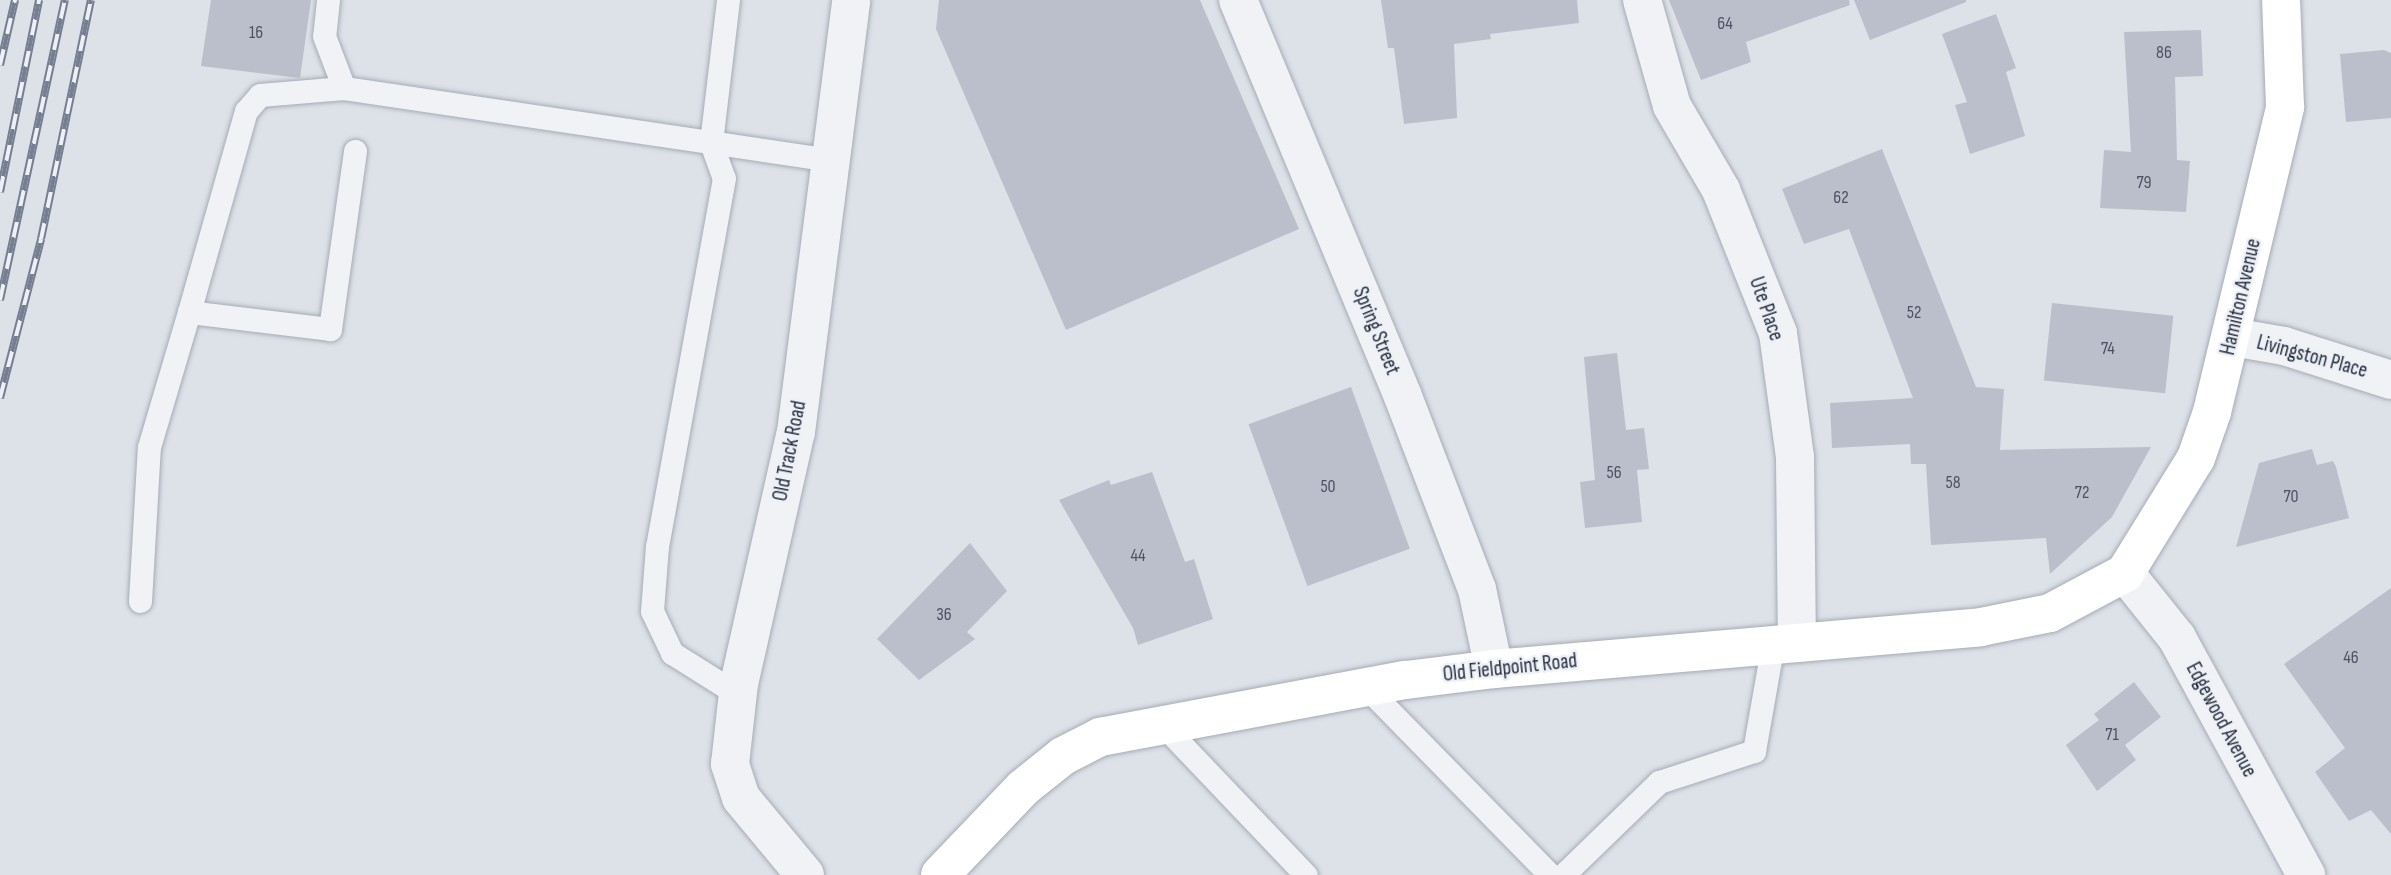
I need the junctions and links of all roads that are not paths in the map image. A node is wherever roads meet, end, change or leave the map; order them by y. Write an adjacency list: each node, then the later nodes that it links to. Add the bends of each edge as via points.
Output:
1 (328, 0): 7 (lane, via 324,36)
2 (727, 0): 8 (lane)
3 (851, 0): 10 (street, Old Track Road)
4 (1238, 0): 17 (street, Spring Street, via 1477,589)
5 (1642, 0): 16 (street, Ute Place, via 1672,106 1721,190 1777,333 1795,457)
6 (2281, 0): 12 (main road, Hamilton Avenue, via 2285,107)
7 (344, 88): 8 (lane); 11 (lane, via 260,95 246,111)
8 (711, 143): 10 (lane); 19 (lane, via 724,178 657,546 652,611 672,653)
9 (355, 151): 11 (lane, via 330,329)
10 (832, 160): 19 (street, Old Track Road, via 796,432)
11 (189, 312): 15 (lane, via 149,447)
12 (2232, 337): 13 (street, Livingston Place, via 2284,346); 14 (main road, Hamilton Avenue, via 2196,458)
13 (2391, 380)
14 (2125, 573): 16 (main road, Old Fieldpoint Road, via 2039,615 1981,627); 26 (street, Edgewood Avenue, via 2177,638)
15 (140, 601)
16 (1785, 642): 17 (main road, Old Fieldpoint Road); 25 (lane, via 1754,751 1659,782)
17 (1494, 669): 18 (main road, Old Fieldpoint Road)
18 (1366, 687): 20 (main road, Old Fieldpoint Road); 24 (lane)
19 (737, 694): 21 (street, Old Track Road, via 730,764 741,798)
20 (1161, 723): 22 (main road, Old Fieldpoint Road, via 1100,737 1063,756 1023,788); 23 (lane)
21 (800, 873)
22 (945, 873)
23 (1306, 875)
24 (1550, 875)
25 (1563, 875)
26 (2306, 875)

